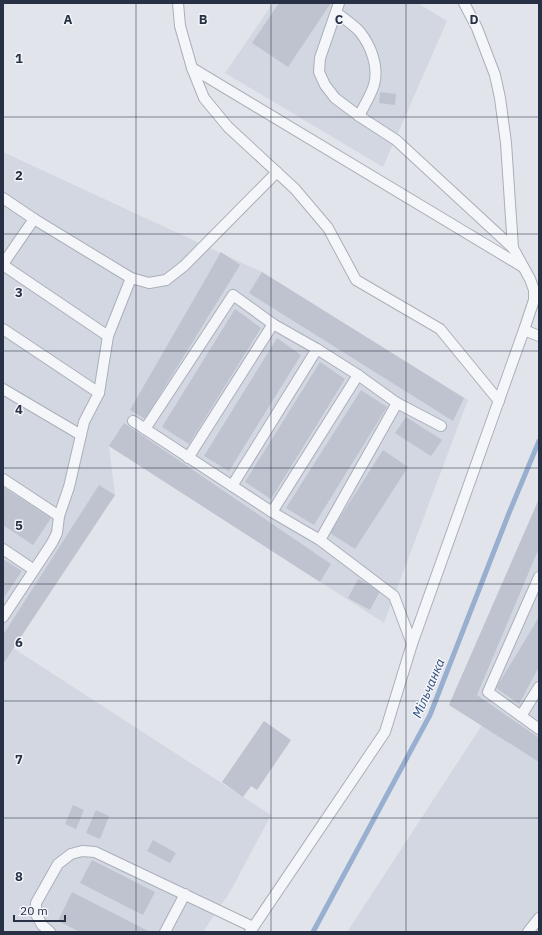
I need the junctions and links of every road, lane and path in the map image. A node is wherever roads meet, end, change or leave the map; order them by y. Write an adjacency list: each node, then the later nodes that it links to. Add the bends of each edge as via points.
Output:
1 (178, 3): 4 (lane, via 180,26)
2 (464, 3): 9 (lane, via 477,28 495,75 500,98 506,143)
3 (338, 8): 5 (lane, via 359,31 374,58 374,85); 5 (lane, via 320,58 319,72 335,98)
4 (192, 68): 6 (lane, via 204,98 228,127); 11 (lane)
5 (359, 116): 9 (lane, via 396,140)
6 (277, 172): 12 (lane, via 184,266 166,280 149,283); 22 (lane, via 328,228 356,280 440,329)
7 (3, 198): 8 (lane)
8 (34, 219): 10 (lane); 12 (lane)
9 (513, 248): 11 (lane)
10 (3, 264): 16 (lane)
11 (523, 268): 15 (lane, via 534,290 534,300)
12 (131, 278): 16 (lane)
13 (273, 324): 18 (lane); 26 (lane, via 233,295); 28 (lane)
14 (3, 329): 21 (lane)
15 (524, 330): 17 (lane); 22 (lane)
16 (108, 336): 21 (lane)
17 (539, 336)
18 (317, 349): 19 (lane); 30 (lane)
19 (358, 375): 23 (lane); 31 (lane)
20 (3, 389): 27 (lane)
21 (99, 393): 27 (lane, via 84,422)
22 (499, 401): 38 (lane)
23 (397, 403): 25 (lane); 33 (lane)
24 (133, 421): 26 (lane)
25 (441, 426)
26 (145, 429): 28 (lane)
27 (81, 435): 32 (lane, via 69,487)
28 (188, 458): 30 (lane)
29 (3, 479): 32 (lane)
30 (232, 486): 31 (lane)
31 (272, 512): 33 (lane)
32 (59, 516): 35 (lane, via 57,533)
33 (320, 540): 38 (lane, via 394,596)
34 (3, 549): 35 (lane)
35 (34, 570): 37 (lane)
36 (539, 577): 40 (lane, via 488,692)
37 (4, 613)
38 (412, 644): 44 (lane, via 385,732)
39 (539, 687): 40 (lane)
40 (521, 716): 41 (lane)
41 (539, 729)
42 (184, 894): 44 (lane); 45 (lane, via 95,852 82,851 71,854 58,864 36,903 36,914 42,925); 46 (lane)
43 (539, 918): 47 (lane)
44 (252, 930)
45 (50, 932)
46 (165, 932)
47 (528, 932)

